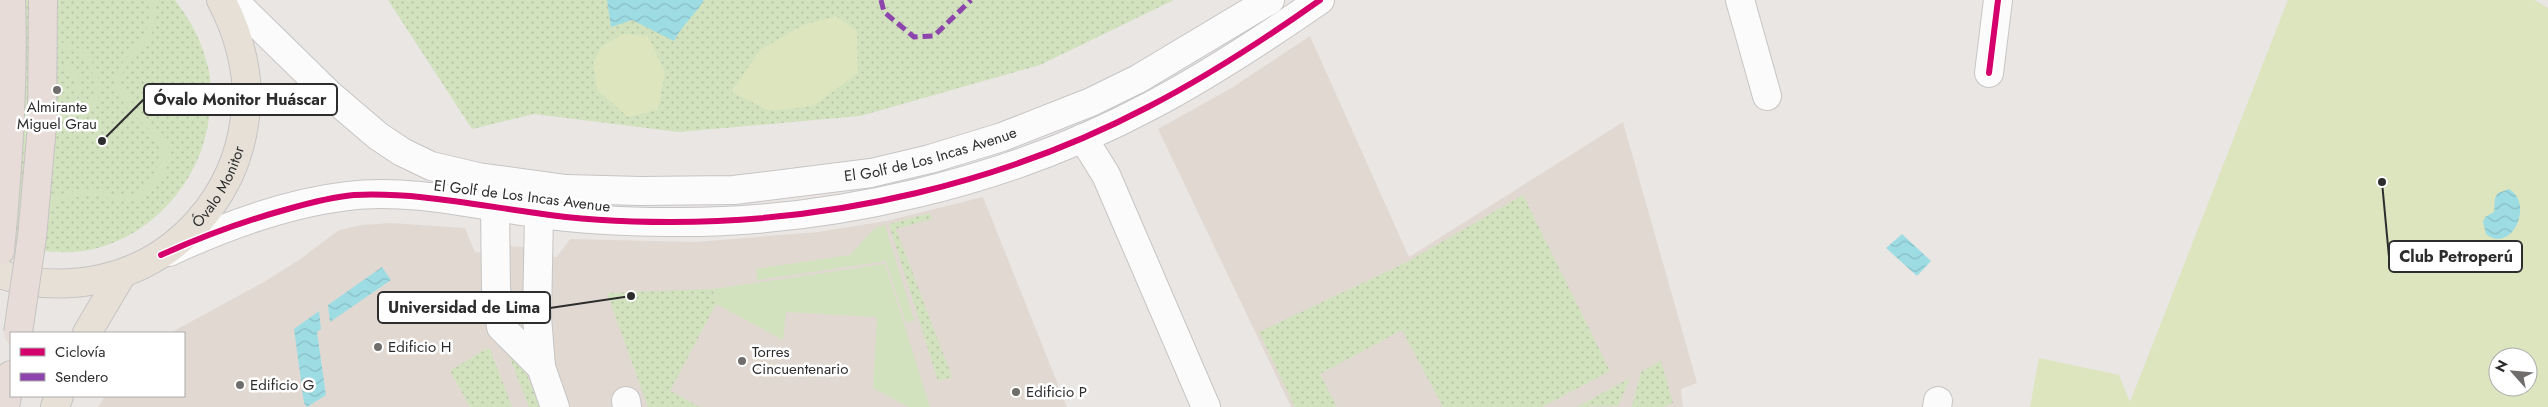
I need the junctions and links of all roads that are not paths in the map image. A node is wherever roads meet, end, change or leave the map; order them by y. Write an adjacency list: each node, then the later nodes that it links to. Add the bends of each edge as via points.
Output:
1 (11, 0): 14 (highway, via 10,107)
2 (43, 0): 18 (highway, bridge, via 42,126 32,237)
3 (221, 0): 15 (main road, Óvalo Monitor, via 240,45 247,92 242,140 226,185 198,224)
4 (233, 0): 5 (street, El Golf de Los Incas Avenue, via 330,95 378,136 431,166 478,177 566,189 640,191 734,190 871,173 930,159 1002,137 1091,102 1154,70)
5 (1270, 0)
6 (1320, 0): 11 (street, El Golf de Los Incas Avenue, via 1216,69)
7 (1740, 0): 10 (street)
8 (1998, 0): 9 (street)
9 (1988, 73)
10 (1767, 96)
11 (1083, 138): 13 (street, El Golf de Los Incas Avenue, via 1015,165 953,183 875,202 811,212 671,222); 24 (street, via 1106,175)
12 (495, 207): 13 (street, El Golf de Los Incas Avenue); 15 (street, El Golf de Los Incas Avenue, via 378,194 349,195 245,221); 20 (street, via 496,289 501,327)
13 (539, 214): 20 (street, via 536,268)
14 (0, 251)
15 (161, 255): 17 (main road, Óvalo Monitor)
16 (0, 274): 17 (main road, Óvalo Monitor, via 22,282 72,285)
17 (122, 274): 19 (main road)
18 (18, 332)
19 (88, 332)
20 (541, 367): 23 (street)
21 (10, 380): 22 (highway)
22 (4, 407)
23 (554, 407)
24 (1206, 407)

